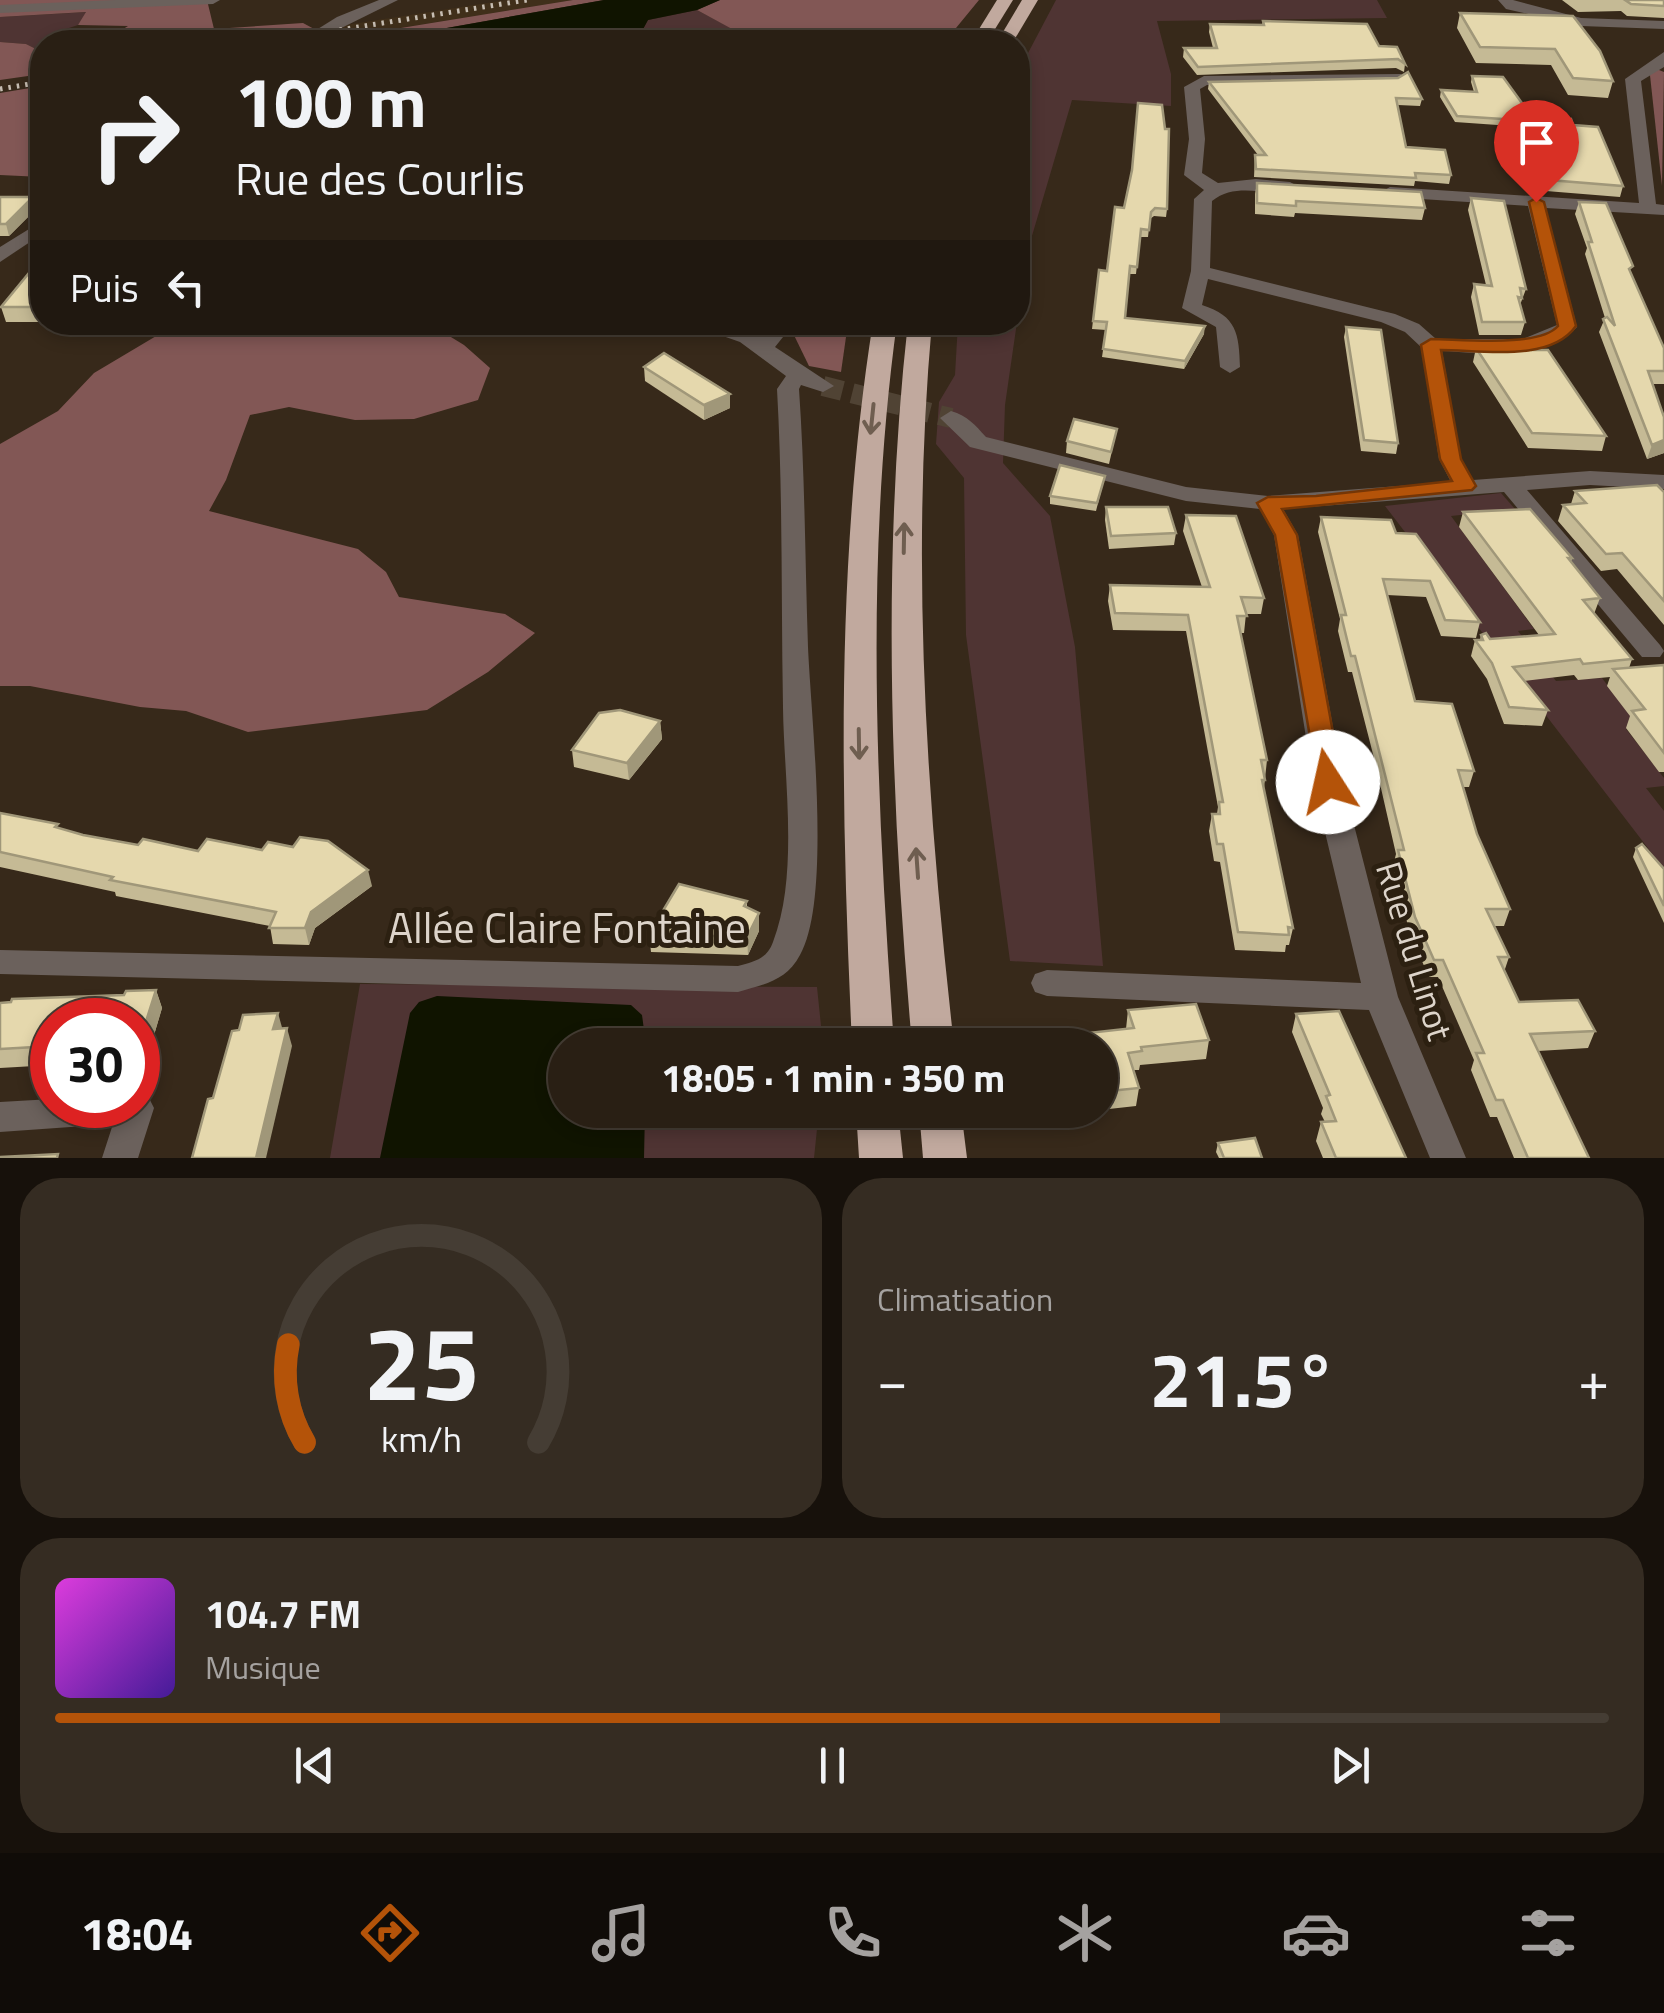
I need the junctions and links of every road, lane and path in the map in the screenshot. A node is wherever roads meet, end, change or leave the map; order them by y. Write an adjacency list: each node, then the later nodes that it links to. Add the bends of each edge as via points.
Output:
1 (213, 0): 6 (street)
2 (391, 0): 8 (street)
3 (1006, 0): 9 (highway)
4 (1030, 0): 10 (highway)
5 (1504, 0): 7 (street, via 1580,22)
6 (0, 9)
7 (1657, 25)
8 (324, 30)
9 (987, 30)
10 (1012, 30)
11 (1664, 56): 17 (street, via 1632,79)
12 (1396, 77): 14 (street, via 1192,86 1193,175)
13 (1316, 188): 14 (street)
14 (1215, 190): 20 (street, via 1203,199)
15 (1372, 191): 16 (street)
16 (1536, 202): 17 (street); 25 (street, via 1567,326 1560,336 1528,345)
17 (1656, 210)
18 (30, 235): 19 (street)
19 (0, 256)
20 (1200, 271): 25 (street, via 1388,318); 27 (street, via 1192,308 1228,325)
21 (739, 335): 26 (street)
22 (777, 335): 26 (street)
23 (883, 335): 37 (highway, one-way to 37, via 866,472 859,608)
24 (919, 335): 38 (highway, one-way to 24, via 904,635 906,474)
25 (1431, 345): 31 (street, via 1450,459)
26 (762, 347): 34 (street, Allée Claire Fontaine, via 809,381 788,389 802,893 787,950 772,969 738,979)
27 (1230, 367)
28 (951, 418): 32 (street, via 978,442 1022,455 1186,494)
29 (1664, 482): 30 (street)
30 (1509, 483): 31 (street); 33 (street)
31 (1465, 486): 32 (street)
32 (1268, 503): 36 (street, Rue du Linot, via 1286,535 1328,782)
33 (1651, 650)
34 (0, 962)
35 (1047, 983): 36 (street)
36 (1381, 997): 45 (street, Rue du Linot)
37 (872, 1028)
38 (932, 1028)
39 (0, 1116): 42 (street, via 136,1108)
40 (878, 1128): 43 (highway)
41 (942, 1128): 44 (highway)
42 (120, 1158)
43 (881, 1158)
44 (946, 1158)
45 (1448, 1158)

